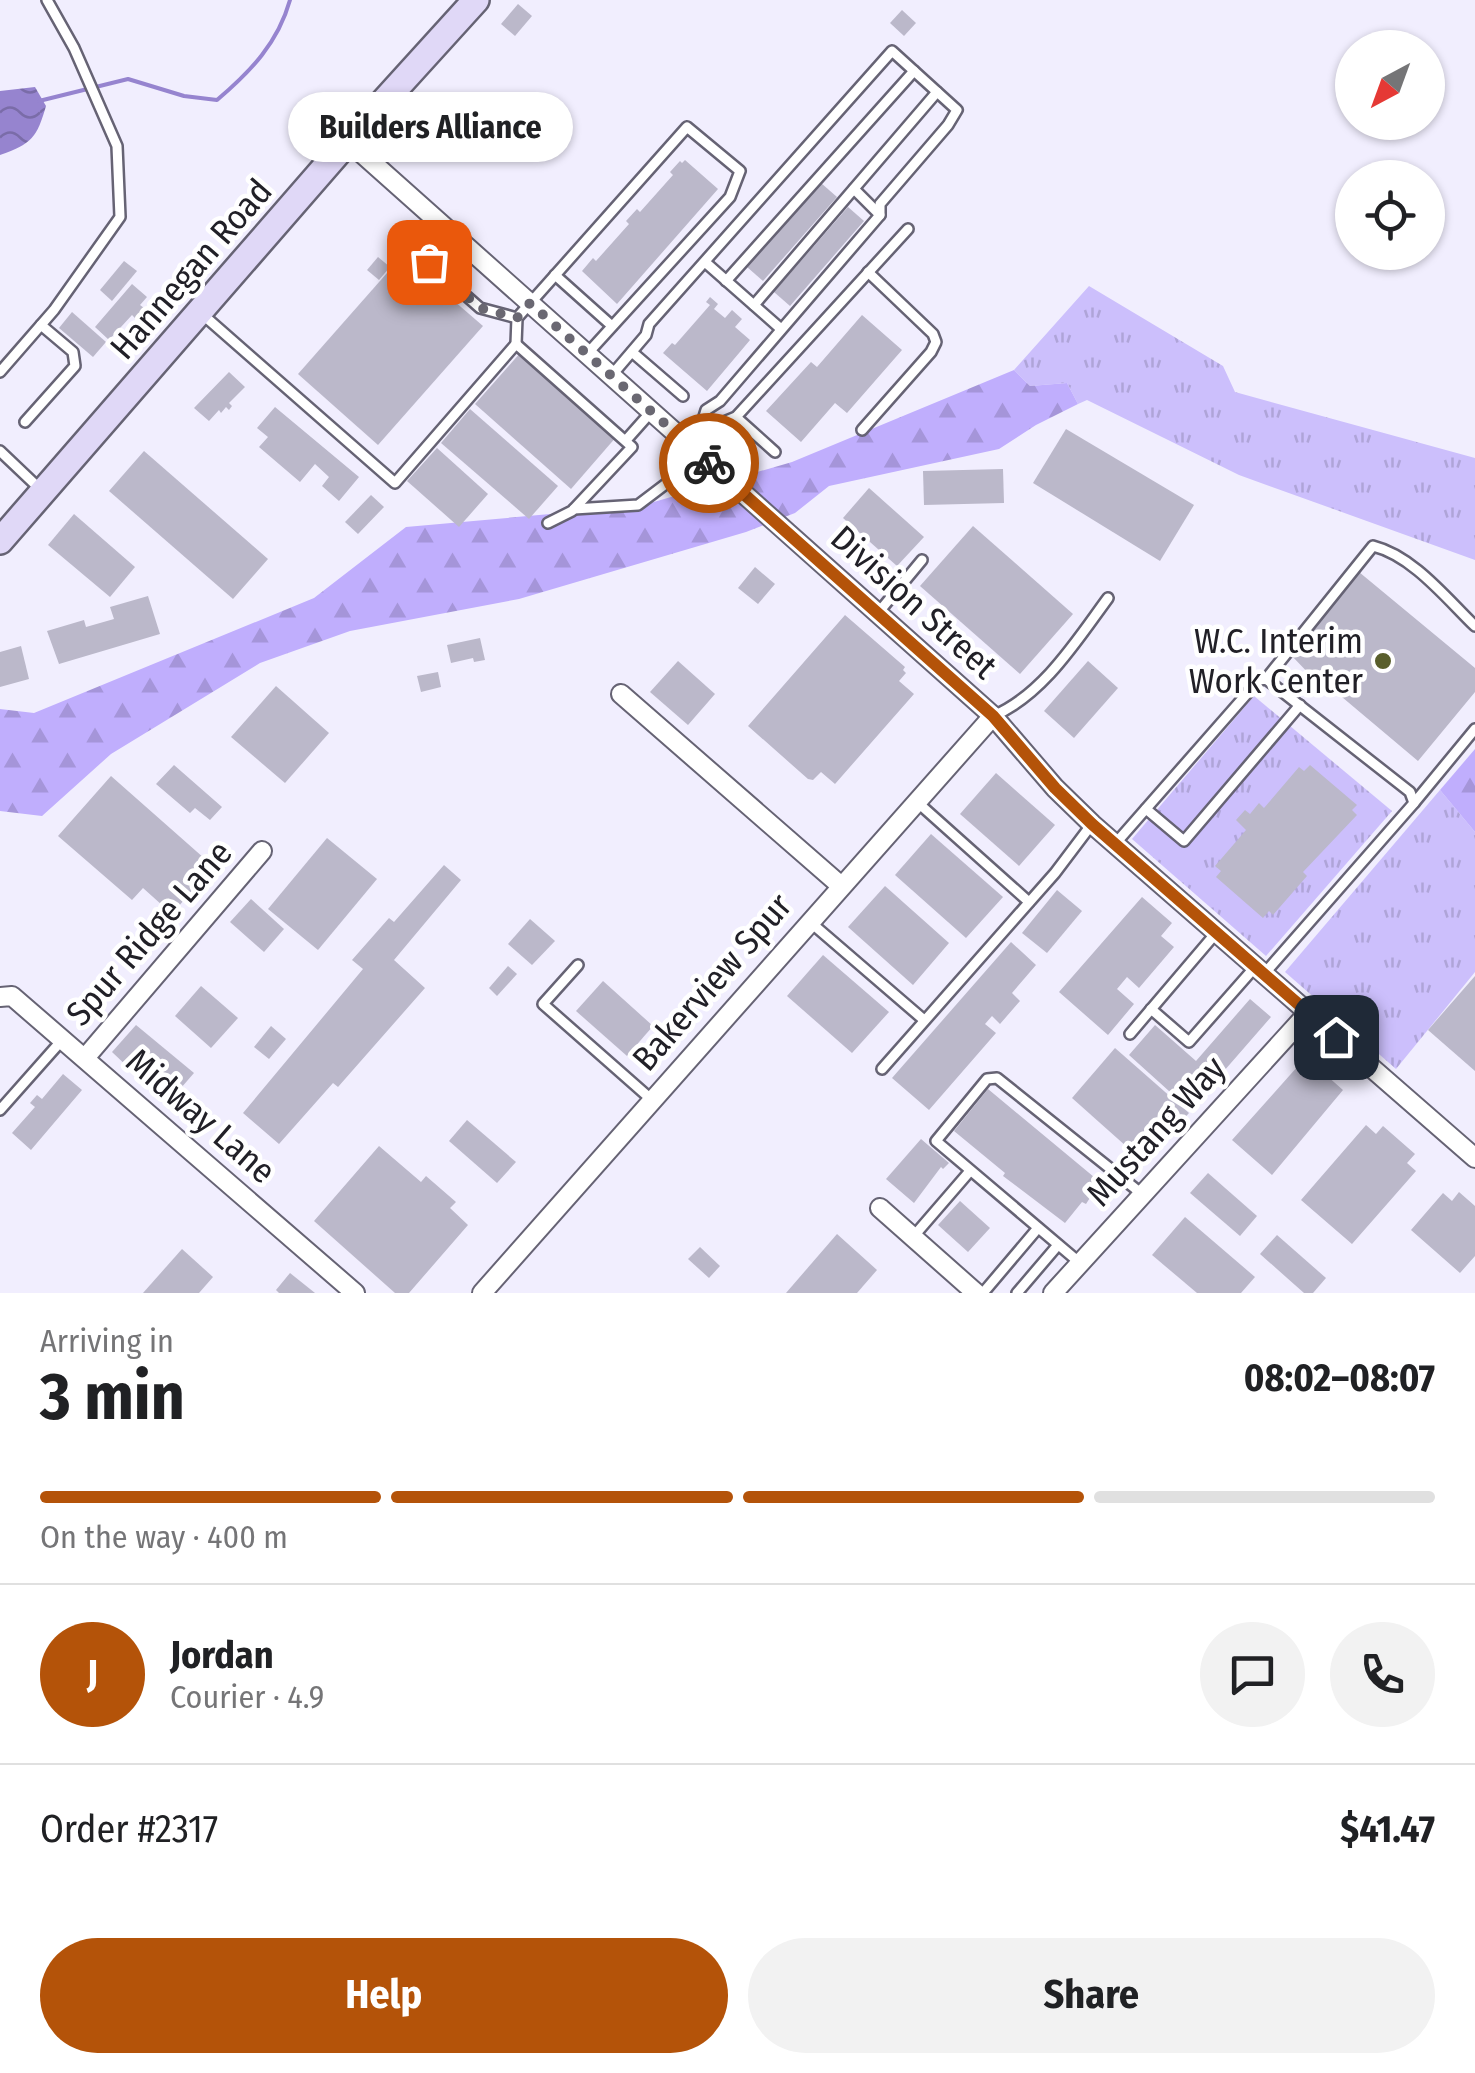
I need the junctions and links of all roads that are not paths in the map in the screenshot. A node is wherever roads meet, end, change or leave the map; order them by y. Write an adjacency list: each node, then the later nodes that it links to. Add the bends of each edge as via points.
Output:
1 (47, 0): 18 (lane, via 117,146 122,195 120,217)
2 (476, 0): 5 (main road, Hannegan Road)
3 (914, 71): 4 (lane); 10 (lane, via 892,52); 13 (lane)
4 (936, 92): 6 (lane); 7 (lane, via 956,110 880,204)
5 (348, 141): 8 (street, Division Street); 16 (main road, Hannegan Road)
6 (854, 189): 7 (lane); 15 (lane)
7 (880, 215): 20 (lane)
8 (444, 226): 14 (street, Division Street); 17 (lane, via 429,246 429,262 480,308)
9 (908, 229): 11 (lane)
10 (704, 262): 13 (lane); 22 (lane)
11 (868, 272): 28 (lane); 31 (lane, via 936,342)
12 (555, 275): 14 (lane); 19 (lane); 19 (lane, via 688,127 740,171 730,197)
13 (726, 280): 15 (lane)
14 (530, 303): 17 (lane); 23 (street, Division Street)
15 (754, 306): 20 (lane)
16 (200, 312): 21 (lane, via 395,484); 37 (main road, Hannegan Road)
17 (517, 318): 21 (lane)
18 (41, 325): 24 (lane); 29 (lane, via 72,352 75,366)
19 (612, 326): 23 (lane)
20 (781, 329): 30 (lane, via 706,410)
21 (516, 344): 33 (lane)
22 (632, 352): 25 (lane); 26 (lane)
23 (587, 354): 25 (street, Division Street)
24 (0, 372)
25 (611, 376): 27 (street, Division Street)
26 (683, 396)
27 (651, 412): 32 (street, Division Street); 33 (lane)
28 (736, 417): 30 (lane); 35 (lane)
29 (24, 422)
30 (702, 423): 32 (lane)
31 (862, 430)
32 (680, 437): 43 (street, Division Street)
33 (626, 439): 38 (lane, via 632,446)
34 (0, 451): 37 (lane)
35 (775, 452)
36 (670, 480): 38 (lane, via 638,505)
37 (43, 492): 40 (main road, Hannegan Road)
38 (574, 509): 39 (lane)
39 (548, 522)
40 (0, 541)
41 (922, 560): 43 (lane)
42 (1108, 598): 48 (lane, via 1044,678)
43 (878, 613): 48 (street, Division Street)
44 (1475, 626): 45 (lane, via 1389,550 1373,546)
45 (1266, 678): 47 (lane); 52 (lane)
46 (621, 694): 56 (street)
47 (1300, 705): 51 (lane, via 1410,792); 52 (lane, via 1184,841)
48 (993, 716): 50 (street, Bakerview Spur); 53 (street, Division Street)
49 (1475, 728): 51 (lane)
50 (916, 801): 56 (street, Bakerview Spur); 57 (lane)
51 (1414, 802): 61 (lane)
52 (1146, 809): 54 (lane)
53 (1092, 824): 54 (street, Division Street); 57 (lane)
54 (1115, 844): 59 (street, Division Street)
55 (262, 851): 68 (street, Spur Ridge Lane)
56 (840, 885): 58 (street, Bakerview Spur)
57 (1028, 902): 65 (lane)
58 (809, 921): 65 (lane); 70 (street, Bakerview Spur)
59 (1216, 933): 61 (street, Division Street); 63 (lane)
60 (578, 965): 70 (lane, via 543,1004)
61 (1259, 970): 63 (lane, via 1189,1042); 64 (street, Division Street)
62 (0, 997): 67 (street, Midway Lane, via 12,996)
63 (1151, 1009): 66 (lane)
64 (1308, 1014): 72 (street, Division Street); 74 (street, Mustang Way)
65 (924, 1020): 69 (lane)
66 (1130, 1034)
67 (63, 1039): 68 (street, Midway Lane); 71 (lane)
68 (85, 1058): 80 (street, Midway Lane)
69 (882, 1069)
70 (652, 1100): 81 (street, Bakerview Spur)
71 (0, 1110)
72 (1475, 1158)
73 (970, 1171): 74 (lane, via 936,1141 991,1077); 76 (lane); 77 (lane)
74 (1142, 1194): 79 (street, Mustang Way)
75 (880, 1208): 77 (street)
76 (1038, 1228): 78 (lane); 82 (lane)
77 (913, 1236): 82 (street)
78 (1058, 1244): 79 (lane); 83 (lane)
79 (1080, 1263): 84 (street, Mustang Way)
80 (355, 1293)
81 (482, 1293)
82 (980, 1293)
83 (1018, 1293)
84 (1053, 1293)

